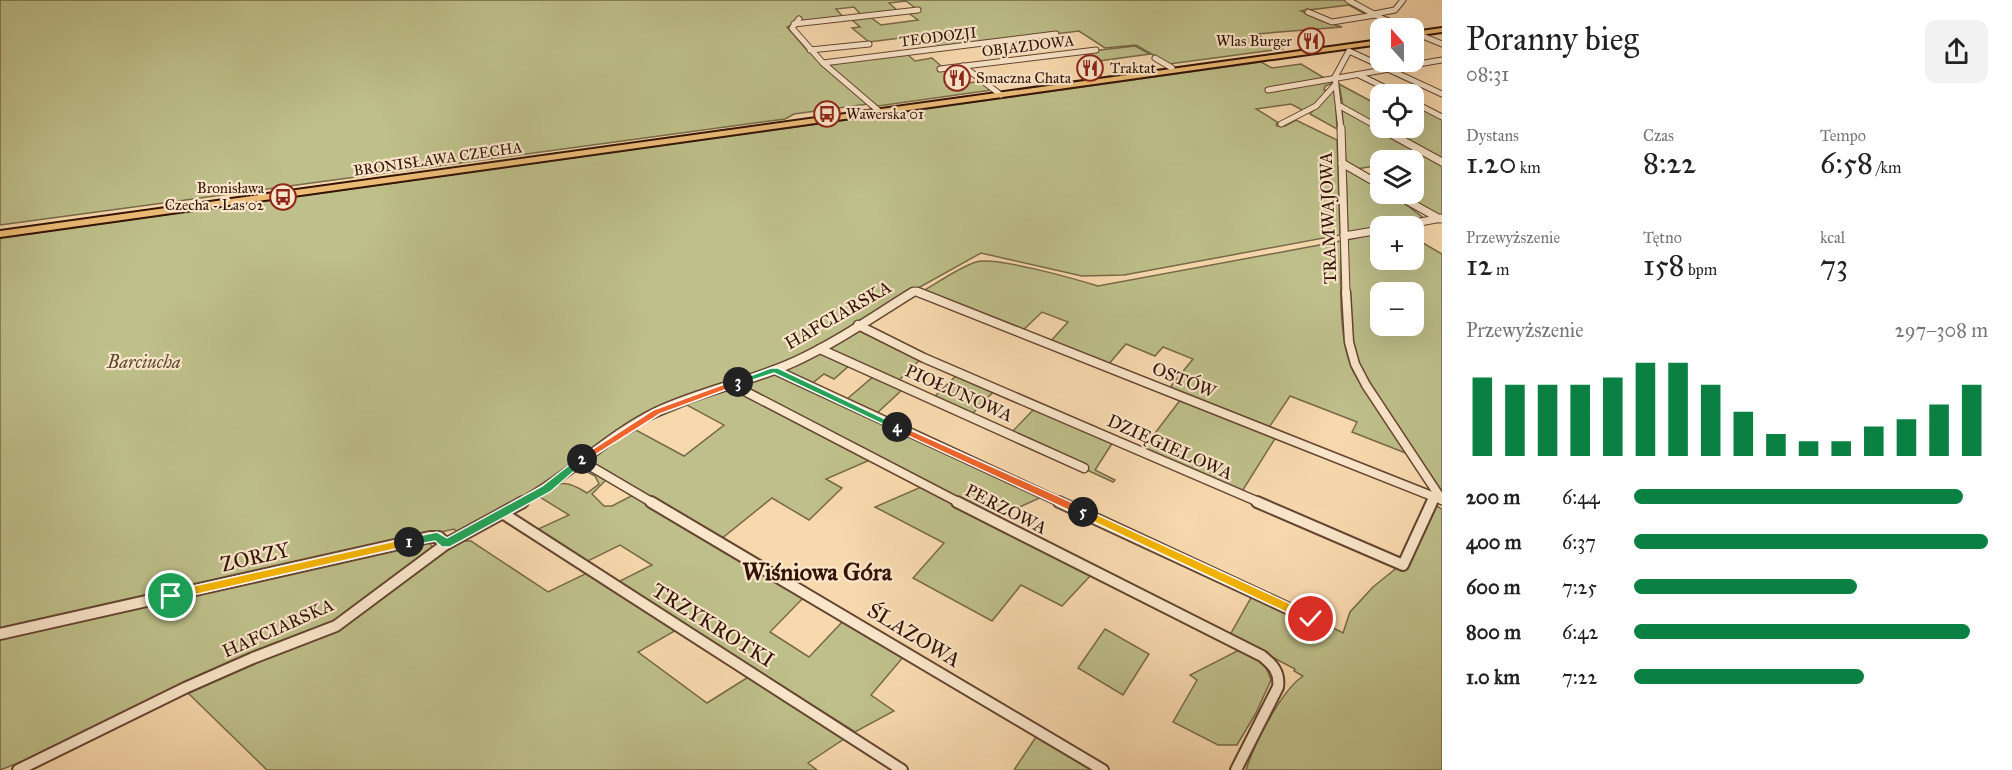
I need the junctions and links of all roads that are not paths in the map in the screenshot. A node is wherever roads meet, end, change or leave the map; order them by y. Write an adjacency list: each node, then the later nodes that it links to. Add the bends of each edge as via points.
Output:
1 (1348, 0): 5 (street)
2 (1403, 0): 5 (street, via 1395,10)
3 (918, 10): 8 (street)
4 (1308, 12): 5 (street, via 1332,22)
5 (1374, 15): 6 (street)
6 (1381, 18)
7 (800, 19): 8 (street)
8 (793, 24): 17 (street, via 792,28)
9 (1442, 32): 10 (main road)
10 (1424, 33)
11 (1056, 34): 22 (street, TEODOZJI)
12 (1424, 37): 15 (street)
13 (1370, 41): 25 (main road)
14 (1370, 41): 33 (main road)
15 (1442, 43)
16 (868, 44): 17 (street)
17 (810, 50): 22 (street)
18 (1096, 50): 24 (street, OBJAZDOWA)
19 (1155, 58): 25 (street)
20 (1370, 60): 30 (street, via 1349,51)
21 (1442, 60): 23 (street)
22 (823, 63): 37 (street)
23 (1424, 63)
24 (963, 66): 26 (street, OBJAZDOWA); 33 (street, OBJAZDOWA)
25 (1172, 68): 33 (main road)
26 (940, 69)
27 (1375, 72): 29 (street)
28 (1397, 72): 34 (street)
29 (1359, 75): 30 (street); 31 (street)
30 (1335, 82): 32 (street); 35 (street, TRAMWAJOWA); 39 (street, via 1316,106)
31 (1377, 84)
32 (1268, 90)
33 (999, 93): 37 (main road, BRONISŁAWA CZECHA)
34 (1442, 94)
35 (1340, 106): 40 (street); 41 (street, TRAMWAJOWA)
36 (1424, 108): 38 (street)
37 (878, 110): 46 (main road, BRONISŁAWA CZECHA)
38 (1442, 117)
39 (1281, 124)
40 (1442, 162)
41 (1342, 163): 42 (street); 48 (street, TRAMWAJOWA)
42 (1370, 179)
43 (1413, 204): 44 (street)
44 (1441, 219): 45 (street)
45 (1424, 222)
46 (0, 232)
47 (1370, 232): 48 (street)
48 (1344, 236): 56 (street, TRAMWAJOWA, via 1346,310 1355,364)
49 (915, 291): 50 (street, HAFCIARSKA); 56 (street, OSTÓW)
50 (858, 325): 51 (street, HAFCIARSKA); 56 (street, DZIĘGIELOWA, via 924,358 1402,565)
51 (820, 349): 52 (street, HAFCIARSKA); 55 (street, PIOŁUNOWA)
52 (775, 370): 53 (street, HAFCIARSKA); 59 (street)
53 (731, 384): 54 (street, HAFCIARSKA, via 656,412); 64 (street, PERZOWA, via 1267,660 1276,671 1278,683)
54 (580, 460): 57 (street, HAFCIARSKA, via 546,489); 63 (street, ŚLAZOWA)
55 (1084, 468)
56 (1439, 499)
57 (504, 513): 58 (street, HAFCIARSKA); 62 (street, TRZYKROTKI)
58 (446, 544): 60 (street, ZORZY, via 439,537 428,538); 61 (street, HAFCIARSKA, via 336,626 185,688)
59 (1311, 619)
60 (0, 634)
61 (18, 770)
62 (903, 770)
63 (1103, 770)
64 (1236, 770)

